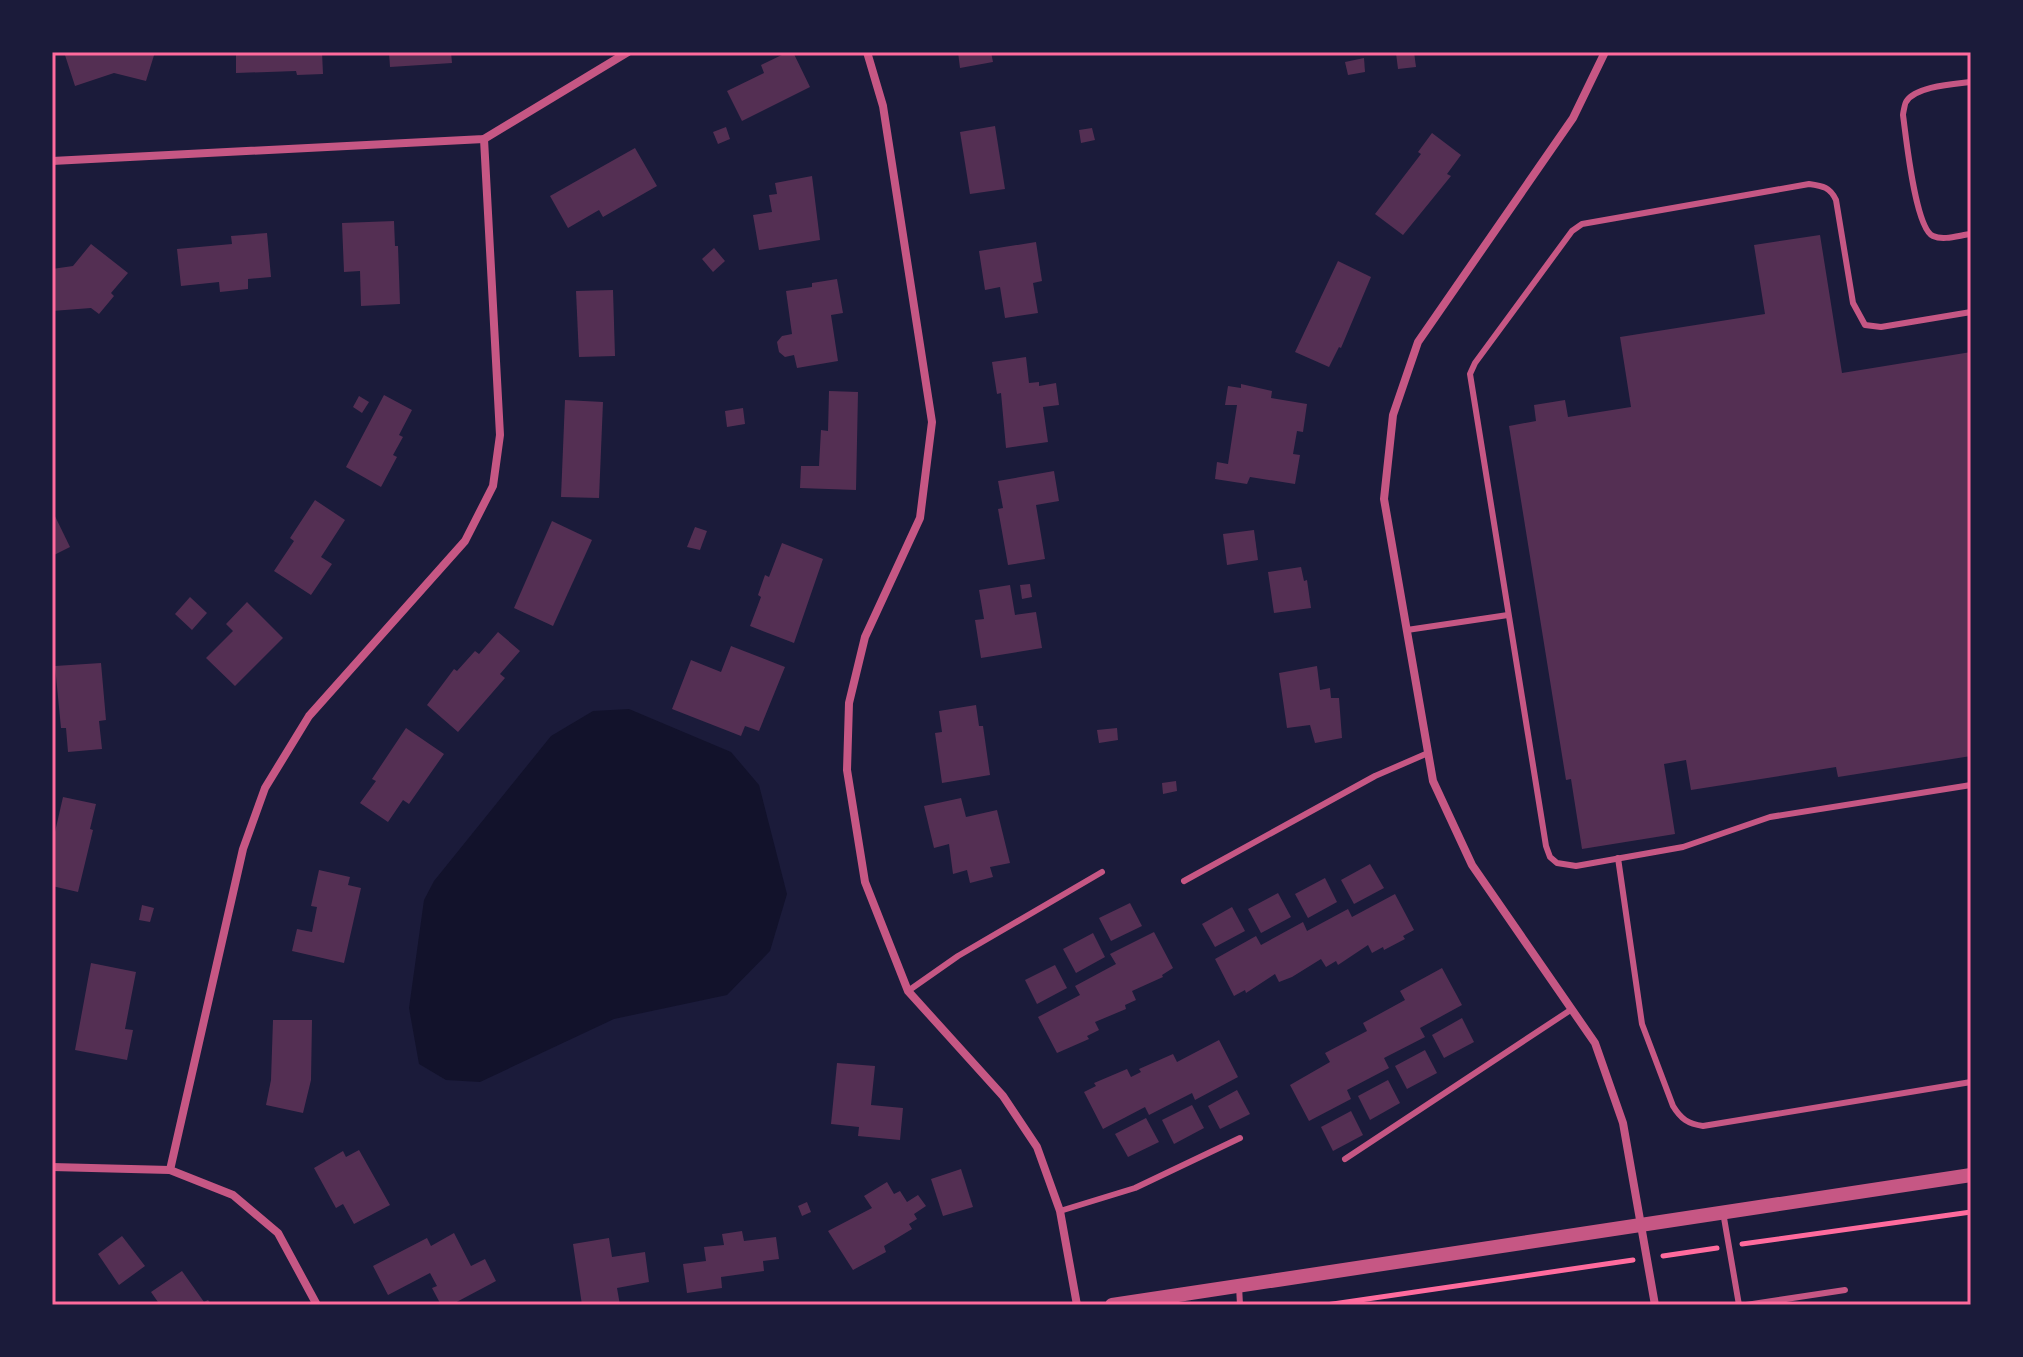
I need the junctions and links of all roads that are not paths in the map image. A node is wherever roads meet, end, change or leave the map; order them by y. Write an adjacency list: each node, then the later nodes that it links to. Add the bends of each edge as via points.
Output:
1 (628, 52): 5 (street)
2 (867, 52): 16 (street, via 883,106 932,422 920,518 865,637 852,690 847,770 865,882)
3 (1605, 52): 10 (street, via 1573,118 1418,342 1393,415 1384,499)
4 (1971, 82): 7 (lane, via 1912,95 1903,115 1927,230 1946,238)
5 (484, 139): 6 (street); 22 (street, via 500,435 493,486 465,541 309,716 265,788 243,849)
6 (52, 161)
7 (1971, 234)
8 (1971, 312): 9 (lane, via 1865,325 1853,303 1836,200 1822,186 1809,184 1582,224 1470,374)
9 (1508, 615): 10 (lane); 13 (lane, via 1550,857 1576,866)
10 (1407, 630): 11 (street)
11 (1428, 753): 15 (lane, via 1375,776); 17 (street, via 1433,781 1472,865)
12 (1971, 785): 13 (lane, via 1770,817 1683,847)
13 (1618, 858): 18 (lane, via 1642,1024 1673,1106 1690,1124)
14 (1102, 872): 16 (lane)
15 (1184, 881)
16 (908, 991): 24 (street, via 1003,1096 1037,1147)
17 (1572, 1009): 20 (lane); 26 (street, via 1595,1043 1623,1123)
18 (1971, 1082)
19 (1240, 1138): 24 (lane, via 1135,1188)
20 (1345, 1159)
21 (52, 1167): 22 (street)
22 (170, 1170): 30 (street, via 233,1195 278,1233)
23 (1971, 1175): 25 (street)
24 (1060, 1211): 31 (street)
25 (1723, 1212): 26 (street); 35 (lane)
26 (1641, 1224): 27 (street); 34 (street)
27 (1239, 1286): 29 (street); 33 (lane)
28 (1845, 1290): 36 (lane)
29 (1168, 1301): 32 (street)
30 (317, 1305)
31 (1077, 1305)
32 (1112, 1305)
33 (1240, 1305)
34 (1655, 1305)
35 (1739, 1305)
36 (1746, 1305)

